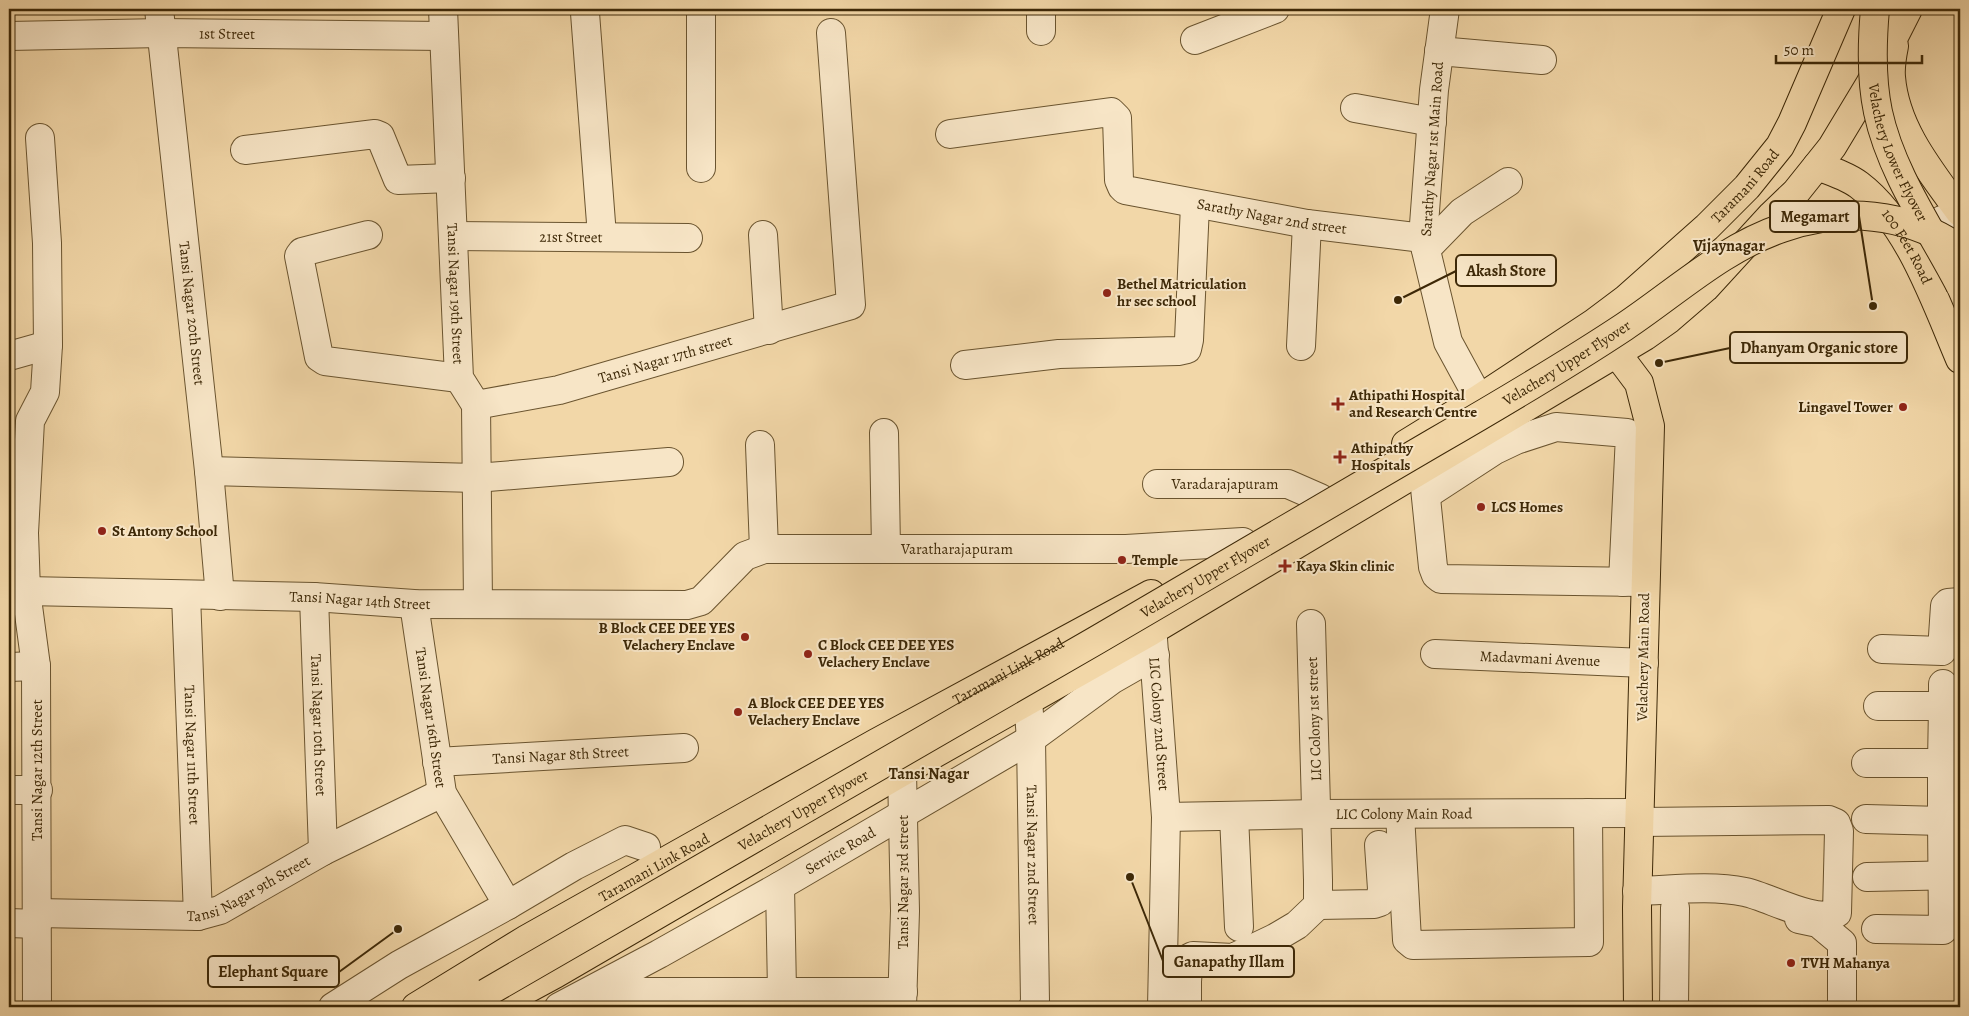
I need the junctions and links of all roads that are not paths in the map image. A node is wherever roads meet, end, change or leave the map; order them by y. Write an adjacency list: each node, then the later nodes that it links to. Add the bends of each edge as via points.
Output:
1 (443, 9): 12 (street, Tansi Nagar 19th Street)
2 (702, 9): 24 (street)
3 (1272, 9): 14 (street)
4 (1445, 9): 15 (street, Sarathy Nagar 1st Main Road)
5 (1875, 9): 17 (main road, Velachery Lower Flyover, bridge)
6 (1908, 9): 13 (main road)
7 (1839, 10): 40 (main road, Taramani Road, via 1792,123 1770,158 1707,227)
8 (584, 13): 34 (street)
9 (161, 21): 11 (street, 1st Street); 12 (street, 1st Street); 54 (street, Tansi Nagar 20th Street)
10 (831, 33): 41 (street, Tansi Nagar 17th street, via 851,305)
11 (9, 36)
12 (444, 36): 25 (street, Tansi Nagar 19th Street)
13 (1895, 37): 17 (main road); 28 (main road, via 1891,76 1904,124 1932,175)
14 (1195, 40)
15 (1439, 51): 16 (street); 19 (street, Sarathy Nagar 1st Main Road)
16 (1542, 60)
17 (1874, 77): 23 (main road); 39 (main road, Velachery Lower Flyover, bridge, via 1878,111 1887,144)
18 (1355, 108): 19 (street)
19 (1432, 122): 37 (street, Sarathy Nagar 1st Main Road)
20 (950, 134): 27 (street, Sarathy Nagar 2nd street, via 1111,112 1117,118 1122,187)
21 (40, 138): 42 (street, Tansi Nagar 12th Street, via 47,243)
22 (245, 150): 25 (street, via 375,134 380,136 398,180)
23 (1817, 166): 36 (main road, 100 Feet Road, via 1858,184 1876,201); 44 (main road, via 1705,288 1645,336)
24 (701, 168)
25 (451, 178): 33 (street, Tansi Nagar 19th Street)
26 (1508, 182): 37 (street, via 1462,212)
27 (1195, 205): 30 (street, Sarathy Nagar 2nd street); 47 (street, via 1187,349 1059,354)
28 (1960, 212)
29 (1960, 216): 36 (street, via 1942,220)
30 (1307, 224): 37 (street, Sarathy Nagar 2nd street); 43 (street)
31 (368, 235): 48 (street, via 299,256 319,357 325,361)
32 (763, 235): 41 (street)
33 (454, 236): 34 (street, 21st Street); 48 (street, Tansi Nagar 19th Street)
34 (602, 236): 35 (street, 21st Street)
35 (688, 238)
36 (1904, 240): 46 (main road, 100 Feet Road, via 1922,272)
37 (1424, 244): 49 (street, Sarathy Nagar 1st Main Road, via 1448,342)
38 (1960, 249): 120 (main road, Velachery Upper Flyover, bridge, via 1913,226 1876,216 1854,215 1807,220 1750,241 1538,382)
39 (1960, 285)
40 (1594, 323): 44 (main road, Velachery Main Road); 49 (main road, Taramani Link Road)
41 (769, 330): 50 (street, Tansi Nagar 17th street, via 559,390)
42 (48, 345): 45 (street); 59 (street, Tansi Nagar 12th Street, via 45,392 30,421)
43 (1301, 346)
44 (1616, 354): 56 (main road); 63 (main road, Velachery Main Road, via 1639,383 1650,426 1650,476)
45 (9, 356)
46 (1960, 359)
47 (965, 365)
48 (459, 378): 50 (street, Tansi Nagar 19th Street)
49 (1479, 399): 58 (main road, Taramani Link Road)
50 (476, 405): 55 (street)
51 (884, 434): 62 (street)
52 (760, 445): 61 (street)
53 (669, 462): 55 (street)
54 (209, 472): 55 (street); 66 (street, Tansi Nagar 20th Street)
55 (476, 478): 70 (street)
56 (1424, 482): 63 (street, via 1433,567 1442,579); 63 (street, via 1516,440 1556,427 1627,433 1630,435); 73 (main road)
57 (1157, 484): 58 (street, Varadarajapuram, via 1281,484 1295,486)
58 (1320, 498): 60 (main road, Taramani Link Road)
59 (16, 533): 64 (street, Tansi Nagar 12th Street)
60 (1243, 542): 62 (street, Varatharajapuram, via 1126,548); 123 (main road, Taramani Link Road, via 527,939)
61 (764, 548): 62 (street, Varatharajapuram); 71 (street, Varatharajapuram, via 745,556 701,601)
62 (886, 548)
63 (1634, 582): 77 (main road, Velachery Main Road)
64 (26, 591): 65 (street, Tansi Nagar 14th Street); 78 (street, Tansi Nagar 12th Street)
65 (186, 595): 66 (street, Tansi Nagar 14th Street); 111 (street, Tansi Nagar 11th Street)
66 (220, 596): 67 (street, Tansi Nagar 14th Street)
67 (314, 597): 69 (street, Tansi Nagar 14th Street); 103 (street, Tansi Nagar 10th Street)
68 (1960, 602): 75 (street, via 1944,606)
69 (414, 604): 70 (street, Tansi Nagar 14th Street); 85 (street, Tansi Nagar 16th Street)
70 (478, 604): 71 (street, Tansi Nagar 14th Street)
71 (694, 604)
72 (1311, 624): 94 (street, LIC Colony 1st street)
73 (1153, 643): 81 (main road); 83 (street, Service Road, via 1113,679); 97 (street, LIC Colony 2nd Street)
74 (1882, 649): 75 (street)
75 (1942, 651): 80 (street)
76 (1435, 654): 77 (street, Madavmani Avenue)
77 (1644, 663): 98 (main road, Velachery Main Road)
78 (36, 666): 79 (street); 90 (street, Tansi Nagar 12th Street)
79 (9, 667)
80 (1949, 691): 82 (street); 88 (street)
81 (1028, 701): 83 (street, Tansi Nagar 2nd Street); 87 (main road)
82 (1878, 706)
83 (1031, 739): 93 (street, Service Road); 126 (street, Tansi Nagar 2nd Street)
84 (684, 748): 85 (street, Tansi Nagar 8th Street)
85 (437, 762): 91 (street, Tansi Nagar 16th Street)
86 (1866, 763): 88 (street)
87 (902, 772): 93 (street, Tansi Nagar 3rd street); 120 (main road, via 564,969)
88 (1948, 772): 100 (street)
89 (9, 790): 90 (street)
90 (38, 790): 112 (street, Tansi Nagar 12th Street)
91 (442, 793): 103 (street, Tansi Nagar 9th Street); 108 (street, Tansi Nagar 16th Street)
92 (1588, 813): 95 (street, LIC Colony Main Road); 95 (street, via 1589,942 1414,945 1407,940); 98 (street, LIC Colony Main Road)
93 (903, 814): 106 (street, Service Road); 119 (street, Tansi Nagar 3rd street, via 905,912)
94 (1317, 814): 95 (street, LIC Colony Main Road); 96 (street, LIC Colony Main Road); 109 (street, LIC Colony 1st street)
95 (1400, 814)
96 (1234, 816): 97 (street, LIC Colony Main Road); 114 (street)
97 (1166, 817): 116 (street, LIC Colony 2nd Street)
98 (1640, 817): 107 (main road, Velachery Main Road); 107 (street, LIC Colony Main Road, via 1829,820 1836,823 1840,831 1837,913 1819,915 1725,888)
99 (1866, 819): 100 (street)
100 (1942, 821): 104 (street)
101 (1379, 845): 109 (street, via 1380,902)
102 (646, 847): 108 (street, via 625,840)
103 (323, 851): 111 (street, Tansi Nagar 9th Street, via 220,910)
104 (1951, 875): 105 (street); 115 (street, via 1943,930)
105 (1867, 877)
106 (780, 886): 117 (street); 118 (street, Service Road)
107 (1637, 899): 110 (street); 128 (main road, Velachery Main Road)
108 (508, 905): 122 (street, via 399,965)
109 (1318, 905): 116 (street, via 1297,925 1276,938 1232,958 1189,958)
110 (1675, 908): 129 (street); 130 (street, via 1743,908 1818,923 1843,946)
111 (198, 916): 112 (street, Tansi Nagar 9th Street)
112 (37, 918): 113 (street, Tansi Nagar 9th Street); 121 (street, Tansi Nagar 12th Street)
113 (9, 923)
114 (1239, 927)
115 (1876, 929)
116 (1179, 989): 127 (street)
117 (782, 991): 118 (street); 119 (street)
118 (587, 992): 125 (street, Service Road)
119 (902, 1000)
120 (496, 1003): 124 (main road, Velachery Upper Flyover)
121 (37, 1007)
122 (333, 1007)
123 (416, 1007)
124 (458, 1007)
125 (559, 1007)
126 (1033, 1007)
127 (1162, 1007)
128 (1638, 1007)
129 (1674, 1007)
130 (1842, 1007)

